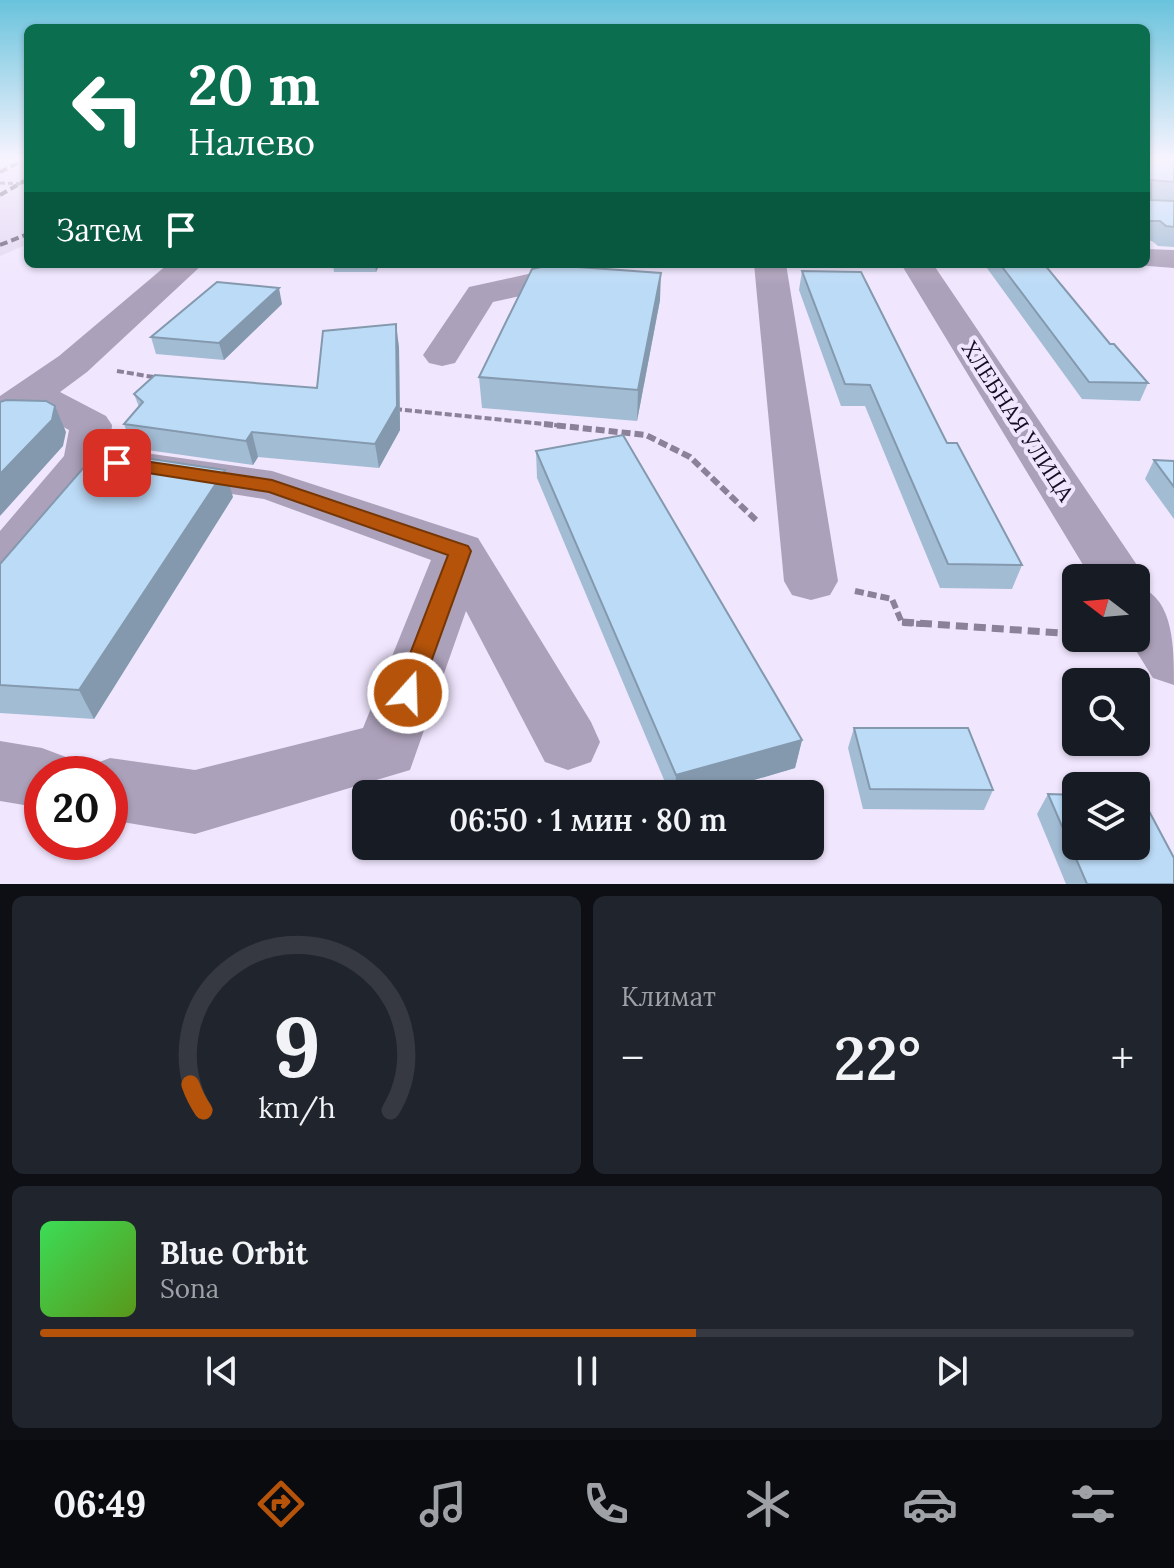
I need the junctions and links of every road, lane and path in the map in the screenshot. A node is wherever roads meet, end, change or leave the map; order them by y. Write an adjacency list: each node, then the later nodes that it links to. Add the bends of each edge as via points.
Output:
1 (1150, 258): 2 (street)
2 (1174, 259)
3 (182, 268): 8 (street)
4 (556, 268): 7 (street, via 548,280 481,294)
5 (771, 268): 16 (street)
6 (920, 268): 14 (street, ХЛЕБНАЯ УЛИЦА)
7 (442, 355)
8 (73, 364): 9 (path); 10 (street)
9 (162, 378)
10 (16, 404): 12 (street, via 91,425)
11 (388, 409): 16 (path, via 646,435 690,457)
12 (86, 458): 13 (street, via 272,486); 15 (street)
13 (460, 551): 20 (street); 23 (street, via 387,750 195,802)
14 (1109, 564)
15 (0, 566)
16 (811, 581): 18 (path, via 892,599 902,623)
17 (1150, 627): 19 (street)
18 (1062, 633)
19 (1174, 662)
20 (568, 742)
21 (0, 771): 22 (street)
22 (24, 775)
23 (128, 792)

